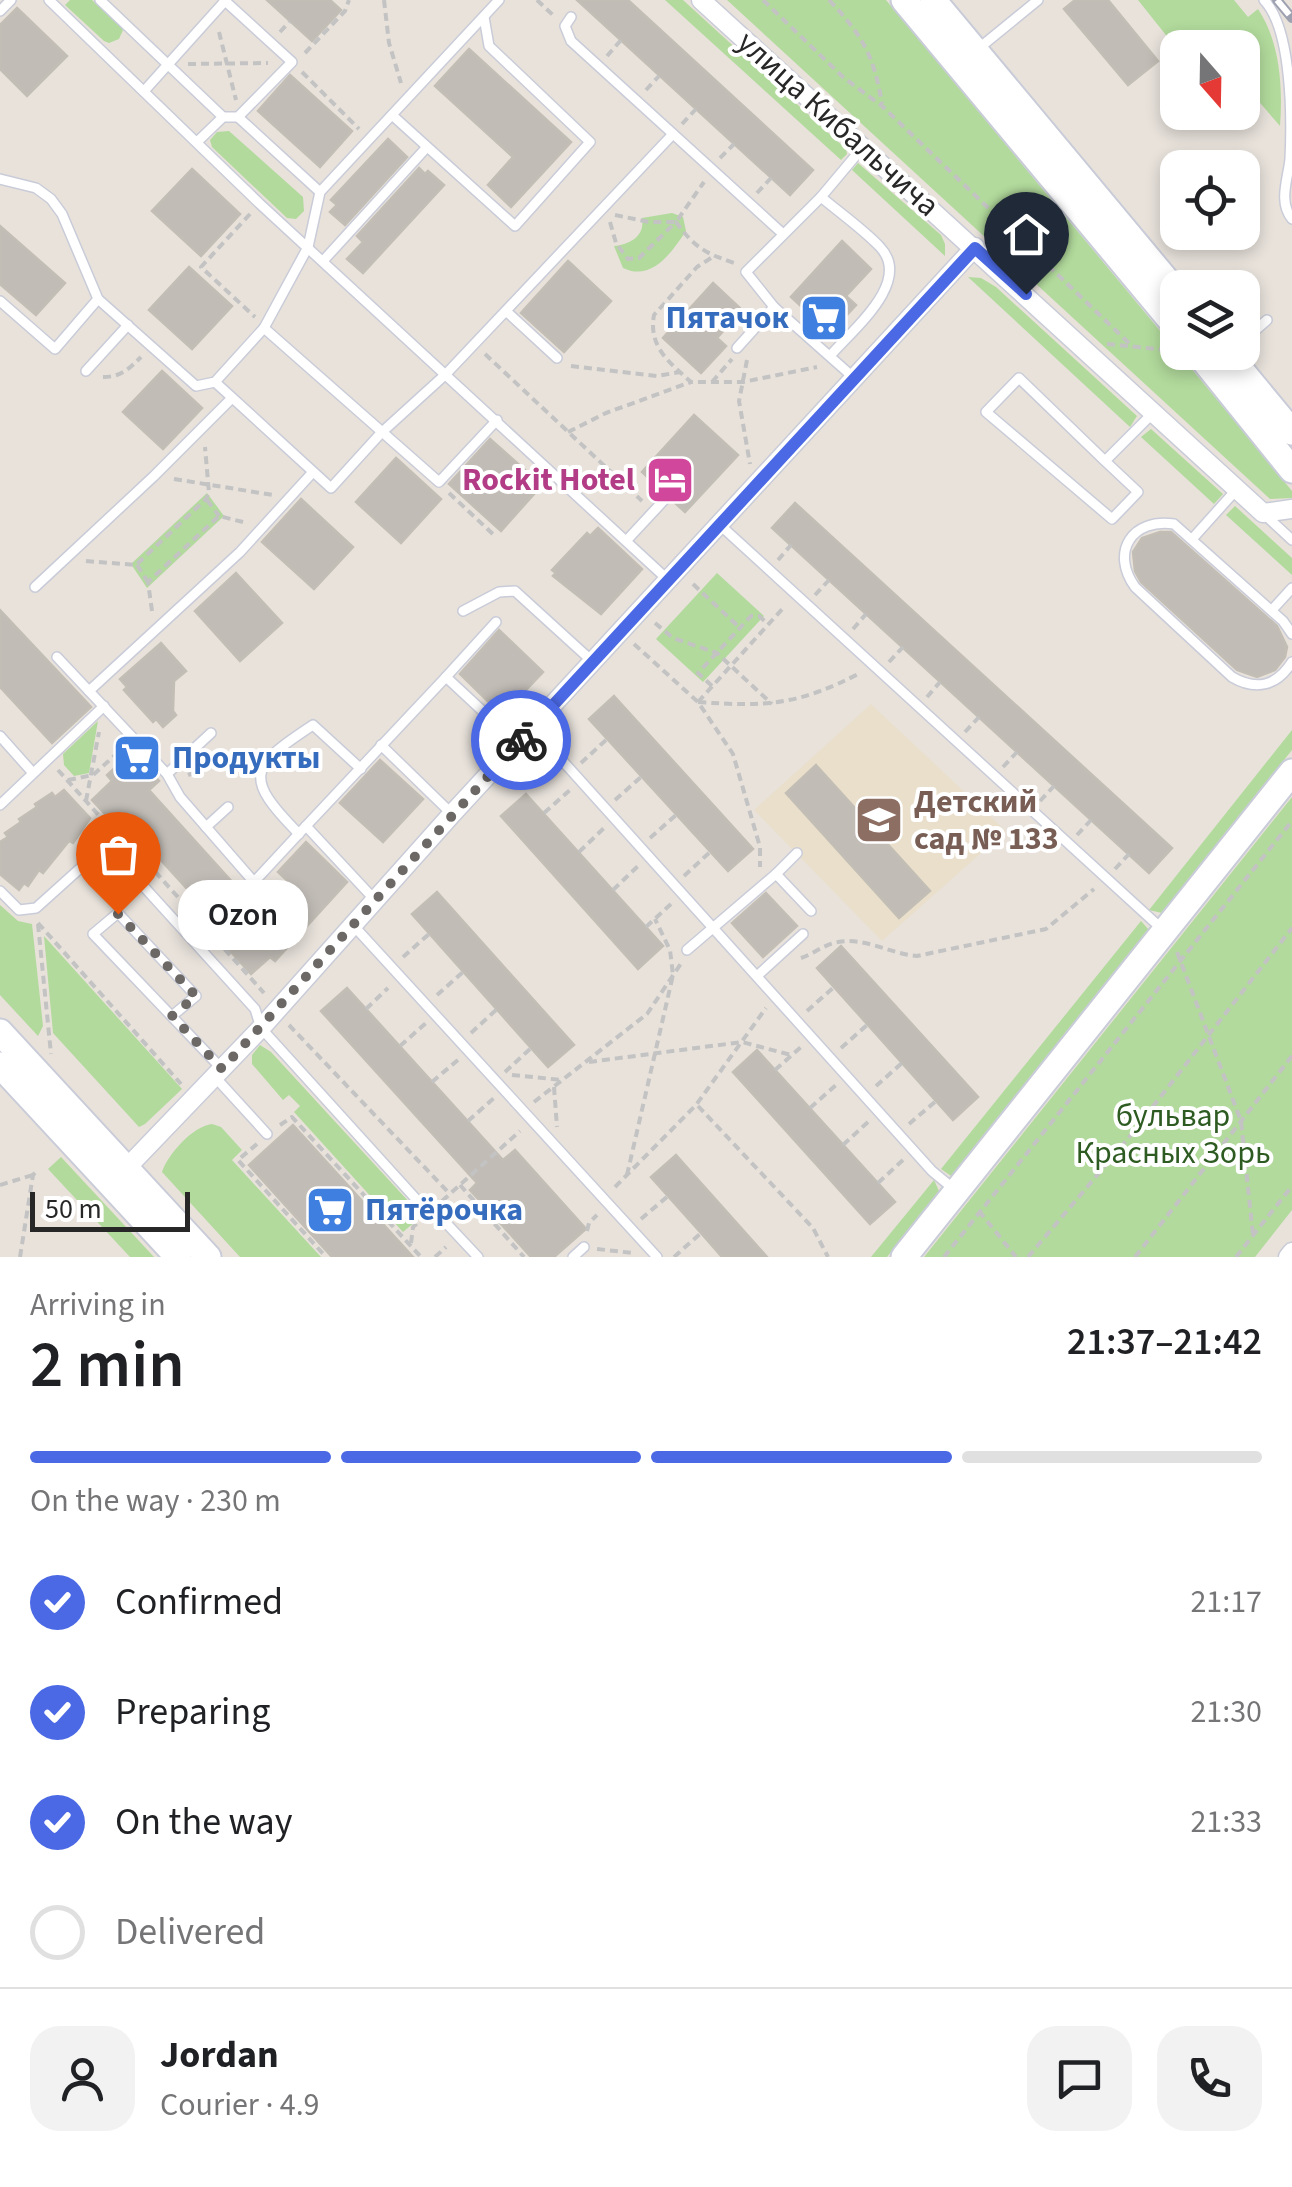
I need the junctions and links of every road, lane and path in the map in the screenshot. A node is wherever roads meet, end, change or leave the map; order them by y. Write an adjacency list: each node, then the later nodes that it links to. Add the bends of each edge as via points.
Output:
1 (11, 0): 16 (lane)
2 (49, 0): 24 (lane)
3 (100, 0): 23 (lane)
4 (224, 0): 17 (lane); 21 (lane)
5 (350, 0): 21 (path, via 315,46)
6 (384, 0): 25 (path)
7 (499, 0): 18 (lane)
8 (537, 0): 19 (path)
9 (701, 0): 33 (street, улица Кибальчича)
10 (762, 0): 26 (path)
11 (828, 0): 26 (path, via 873,58)
12 (904, 0): 52 (street)
13 (933, 0): 20 (street)
14 (1038, 0): 20 (lane)
15 (1264, 0): 40 (lane, via 1273,9 1287,62 1291,157 1284,193)
16 (0, 11)
17 (214, 13): 22 (path); 23 (lane)
18 (484, 17): 25 (lane); 34 (lane, via 489,46 590,142 515,226)
19 (568, 21): 30 (lane, via 571,41)
20 (975, 51): 48 (street)
21 (292, 62): 22 (path); 28 (lane); 32 (path)
22 (227, 63): 23 (path); 28 (path)
23 (168, 65): 24 (lane); 29 (lane)
24 (145, 90): 31 (lane)
25 (406, 100): 27 (lane)
26 (882, 106): 61 (path)
27 (392, 115): 32 (lane); 34 (lane)
28 (238, 116): 29 (lane); 37 (lane)
29 (223, 117): 31 (lane)
30 (674, 134): 35 (lane); 53 (lane)
31 (197, 142): 39 (lane)
32 (367, 142): 37 (lane)
33 (864, 146): 38 (lane); 44 (street, улица Кибальчича)
34 (427, 147): 46 (lane)
35 (711, 168): 41 (path); 42 (lane)
36 (0, 179): 49 (lane, via 36,188 62,214)
37 (320, 192): 43 (lane)
38 (821, 197): 42 (lane); 64 (lane, via 883,250 891,277 886,292)
39 (260, 204): 43 (lane); 57 (path, via 201,267)
40 (1292, 220)
41 (676, 222): 41 (path, via 649,222 608,214 628,260 639,258); 45 (path)
42 (782, 233): 47 (lane)
43 (308, 247): 46 (lane); 57 (lane)
44 (975, 248): 71 (street); 77 (street, улица Кибальчича)
45 (711, 258): 47 (path); 69 (path, via 654,315 655,342)
46 (323, 261): 70 (lane)
47 (746, 272): 51 (lane)
48 (1160, 272)
49 (98, 299): 50 (lane, via 55,348); 55 (lane)
50 (0, 300)
51 (774, 306): 62 (lane); 64 (lane)
52 (1160, 307)
53 (506, 311): 58 (lane); 65 (lane)
54 (1267, 320): 56 (lane)
55 (128, 325): 60 (lane); 68 (lane)
56 (1260, 325)
57 (264, 328): 72 (lane); 82 (lane)
58 (474, 344): 70 (lane); 80 (path)
59 (1102, 344): 61 (path)
60 (151, 346): 68 (path, via 115,377); 72 (lane, via 196,386)
61 (1133, 346): 63 (path)
62 (736, 348): 74 (path); 75 (path, via 747,358)
63 (1160, 349)
64 (830, 356): 71 (lane); 75 (path, via 821,366)
65 (557, 358): 69 (path, via 560,364 657,376)
66 (1232, 370): 85 (street)
67 (1236, 370): 81 (street)
68 (86, 371)
69 (680, 372): 73 (path)
70 (446, 374): 78 (lane); 82 (lane)
71 (853, 376): 98 (street)
72 (215, 382): 76 (lane)
73 (692, 382): 74 (path); 80 (path)
74 (712, 382): 75 (path)
75 (743, 382): 84 (path)
76 (232, 398): 79 (lane); 86 (lane)
77 (1154, 412): 83 (lane); 90 (street, улица Кибальчича)
78 (498, 420): 88 (lane); 102 (lane)
79 (203, 427): 87 (lane); 89 (path)
80 (568, 432): 95 (path)
81 (1292, 432)
82 (382, 433): 86 (lane, via 331,488); 88 (lane)
83 (1105, 461): 83 (lane, via 1019,378 986,412 1112,519 1138,492)
84 (751, 469)
85 (1292, 470)
86 (313, 472): 91 (lane)
87 (154, 476): 89 (path); 104 (lane)
88 (439, 482): 100 (path)
89 (209, 485): 91 (path); 93 (path)
90 (1237, 489): 96 (street, улица Кибальчича); 101 (lane)
91 (290, 498): 99 (lane)
92 (666, 498): 95 (lane)
93 (206, 499): 97 (path); 105 (path)
94 (1292, 508): 96 (street)
95 (653, 512): 102 (lane)
96 (1263, 513): 103 (lane)
97 (219, 516): 99 (path); 108 (path)
98 (720, 525): 106 (street); 111 (lane)
99 (264, 526): 118 (lane)
100 (496, 537)
101 (1193, 538): 112 (lane); 124 (lane, via 1174,524 1146,526 1126,547 1127,576 1244,684 1273,682)
102 (627, 540): 106 (lane)
103 (1292, 540)
104 (65, 559): 105 (path); 109 (lane)
105 (136, 565): 108 (path)
106 (668, 580): 123 (street)
107 (690, 581): 117 (path)
108 (148, 582): 118 (path)
109 (35, 587)
110 (1292, 588): 112 (lane)
111 (796, 594): 116 (path); 125 (lane)
112 (1272, 610): 119 (lane)
113 (463, 611): 123 (lane, via 515,591)
114 (496, 622): 127 (lane)
115 (653, 622): 121 (path, via 673,638)
116 (768, 624): 117 (path, via 751,616); 126 (path)
117 (740, 628): 121 (path)
118 (154, 631): 129 (lane)
119 (1292, 634)
120 (633, 643): 130 (path)
121 (717, 653): 126 (path); 128 (path, via 698,674)
122 (57, 657): 129 (lane)
123 (594, 662): 133 (street)
124 (1292, 662)
125 (872, 664): 131 (path, via 806,698); 168 (lane)
126 (731, 666): 128 (path); 131 (path)
127 (446, 678): 138 (lane); 139 (lane)
128 (712, 686): 130 (path)
129 (89, 691): 132 (lane)
130 (698, 702): 131 (path); 170 (path, via 733,754 760,847)
131 (772, 704)
132 (104, 706): 136 (lane); 140 (lane); 146 (path)
133 (533, 728): 138 (street); 143 (lane)
134 (212, 733): 148 (lane)
135 (0, 736): 145 (lane)
136 (134, 738): 146 (path); 148 (lane)
137 (607, 739): 143 (path)
138 (518, 744): 156 (street)
139 (381, 745): 141 (lane); 156 (lane)
140 (48, 759): 145 (lane); 149 (path)
141 (361, 769): 142 (lane, via 313,724 268,756); 161 (lane)
142 (261, 770): 148 (path, via 252,765); 161 (lane, via 269,803)
143 (572, 771): 150 (lane)
144 (1292, 772): 183 (street)
145 (34, 773): 152 (lane)
146 (90, 776): 149 (path); 151 (path)
147 (642, 776): 154 (path)
148 (169, 778): 160 (lane)
149 (68, 780): 151 (path)
150 (580, 781): 154 (lane); 155 (path)
151 (86, 801): 195 (path)
152 (0, 805)
153 (228, 807): 160 (lane)
154 (606, 809): 158 (lane)
155 (544, 813)
156 (452, 814): 174 (street)
157 (676, 814): 162 (path)
158 (614, 818): 162 (lane); 163 (path)
159 (1292, 821): 187 (path)
160 (206, 827): 161 (lane, via 254,882)
161 (302, 830): 174 (lane)
162 (640, 846): 166 (lane)
163 (578, 852)
164 (710, 852): 169 (path)
165 (796, 853): 167 (lane)
166 (648, 856): 169 (lane); 171 (path)
167 (776, 874): 170 (lane); 176 (lane)
168 (1106, 879): 183 (lane); 188 (path, via 1046,929 1012,938 917,956 838,942)
169 (674, 884): 173 (lane)
170 (764, 886): 181 (lane)
171 (613, 890)
172 (0, 891): 175 (lane, via 20,910)
173 (682, 893): 177 (path); 181 (lane)
174 (375, 900): 179 (street)
175 (36, 908): 178 (path); 205 (lane, via 106,845 256,1010)
176 (811, 911)
177 (655, 919): 180 (path); 191 (path)
178 (38, 923): 216 (path); 226 (path)
179 (353, 924): 189 (lane); 205 (street)
180 (646, 928)
181 (714, 928): 186 (lane); 192 (lane)
182 (1292, 928): 207 (path)
183 (1164, 931): 187 (path); 251 (street)
184 (429, 934): 189 (path)
185 (803, 934): 188 (lane)
186 (688, 950): 191 (path)
187 (1181, 960): 207 (path); 256 (path)
188 (767, 966): 192 (lane)
189 (392, 967): 193 (lane)
190 (463, 972): 197 (path)
191 (673, 974): 213 (path); 218 (path, via 647,1014)
192 (756, 976): 196 (lane)
193 (401, 977): 197 (lane); 198 (path)
194 (834, 987): 202 (path)
195 (268, 996)
196 (774, 996): 202 (lane); 209 (path)
197 (426, 1005): 200 (lane)
198 (366, 1008)
199 (497, 1010): 211 (path)
200 (435, 1014): 210 (path); 211 (lane)
201 (172, 1016): 201 (lane, via 94,934 118,914 196,996); 222 (lane)
202 (797, 1020): 208 (lane)
203 (286, 1022): 252 (path)
204 (867, 1024): 217 (path)
205 (260, 1028): 222 (street); 255 (lane)
206 (0, 1032): 220 (street)
207 (1208, 1033): 237 (path); 277 (path)
208 (812, 1037): 214 (path); 217 (lane)
209 (742, 1042): 213 (path); 214 (path); 231 (path)
210 (400, 1046)
211 (464, 1046): 225 (path); 228 (lane)
212 (531, 1048): 224 (path, via 502,1074)
213 (654, 1053): 218 (path); 244 (path)
214 (792, 1055): 221 (path)
215 (1292, 1056): 237 (path)
216 (52, 1058)
217 (830, 1058): 223 (lane)
218 (585, 1062): 224 (path)
219 (902, 1062): 229 (path)
220 (7, 1067): 246 (street)
221 (775, 1070)
222 (219, 1073): 238 (lane); 246 (street)
223 (846, 1076): 229 (lane); 232 (path)
224 (562, 1080): 227 (path)
225 (432, 1082)
226 (181, 1084)
227 (554, 1087): 233 (path); 242 (path)
228 (503, 1090): 233 (lane); 235 (path)
229 (865, 1096): 234 (lane)
230 (936, 1101): 239 (path)
231 (696, 1104): 244 (path); 273 (path, via 812,1228)
232 (810, 1108)
233 (522, 1111): 236 (lane)
234 (879, 1112): 239 (lane); 240 (path)
235 (468, 1121)
236 (532, 1121): 242 (lane); 249 (path)
237 (1242, 1121): 259 (path); 278 (path)
238 (267, 1134): 260 (path, via 292,1117); 266 (path, via 238,1160)
239 (898, 1134): 241 (lane)
240 (843, 1144)
241 (914, 1150): 247 (path); 251 (lane)
242 (560, 1152): 254 (lane)
243 (38, 1170): 245 (path)
244 (628, 1175): 254 (path)
245 (33, 1176): 248 (path); 263 (path)
246 (119, 1176): 264 (street); 265 (street)
247 (878, 1183)
248 (0, 1184)
249 (460, 1186): 252 (path); 269 (path)
250 (1292, 1186): 259 (path)
251 (957, 1191): 256 (path); 274 (street)
252 (450, 1194): 255 (path)
253 (668, 1196): 257 (path)
254 (605, 1202): 257 (lane); 261 (path, via 589,1223)
255 (430, 1212): 260 (path, via 413,1227); 268 (lane)
256 (980, 1213): 275 (path); 276 (path)
257 (631, 1229): 271 (lane)
258 (701, 1233): 272 (path)
259 (1253, 1235): 279 (path)
260 (410, 1246): 267 (path)
261 (584, 1247): 262 (path); 270 (lane)
262 (639, 1254)
263 (20, 1257)
264 (178, 1257)
265 (208, 1257)
266 (326, 1257)
267 (421, 1257)
268 (478, 1257)
269 (524, 1257)
270 (573, 1257)
271 (657, 1257)
272 (674, 1257)
273 (828, 1257)
274 (904, 1257)
275 (944, 1257)
276 (1016, 1257)
277 (1028, 1257)
278 (1135, 1257)
279 (1236, 1257)

